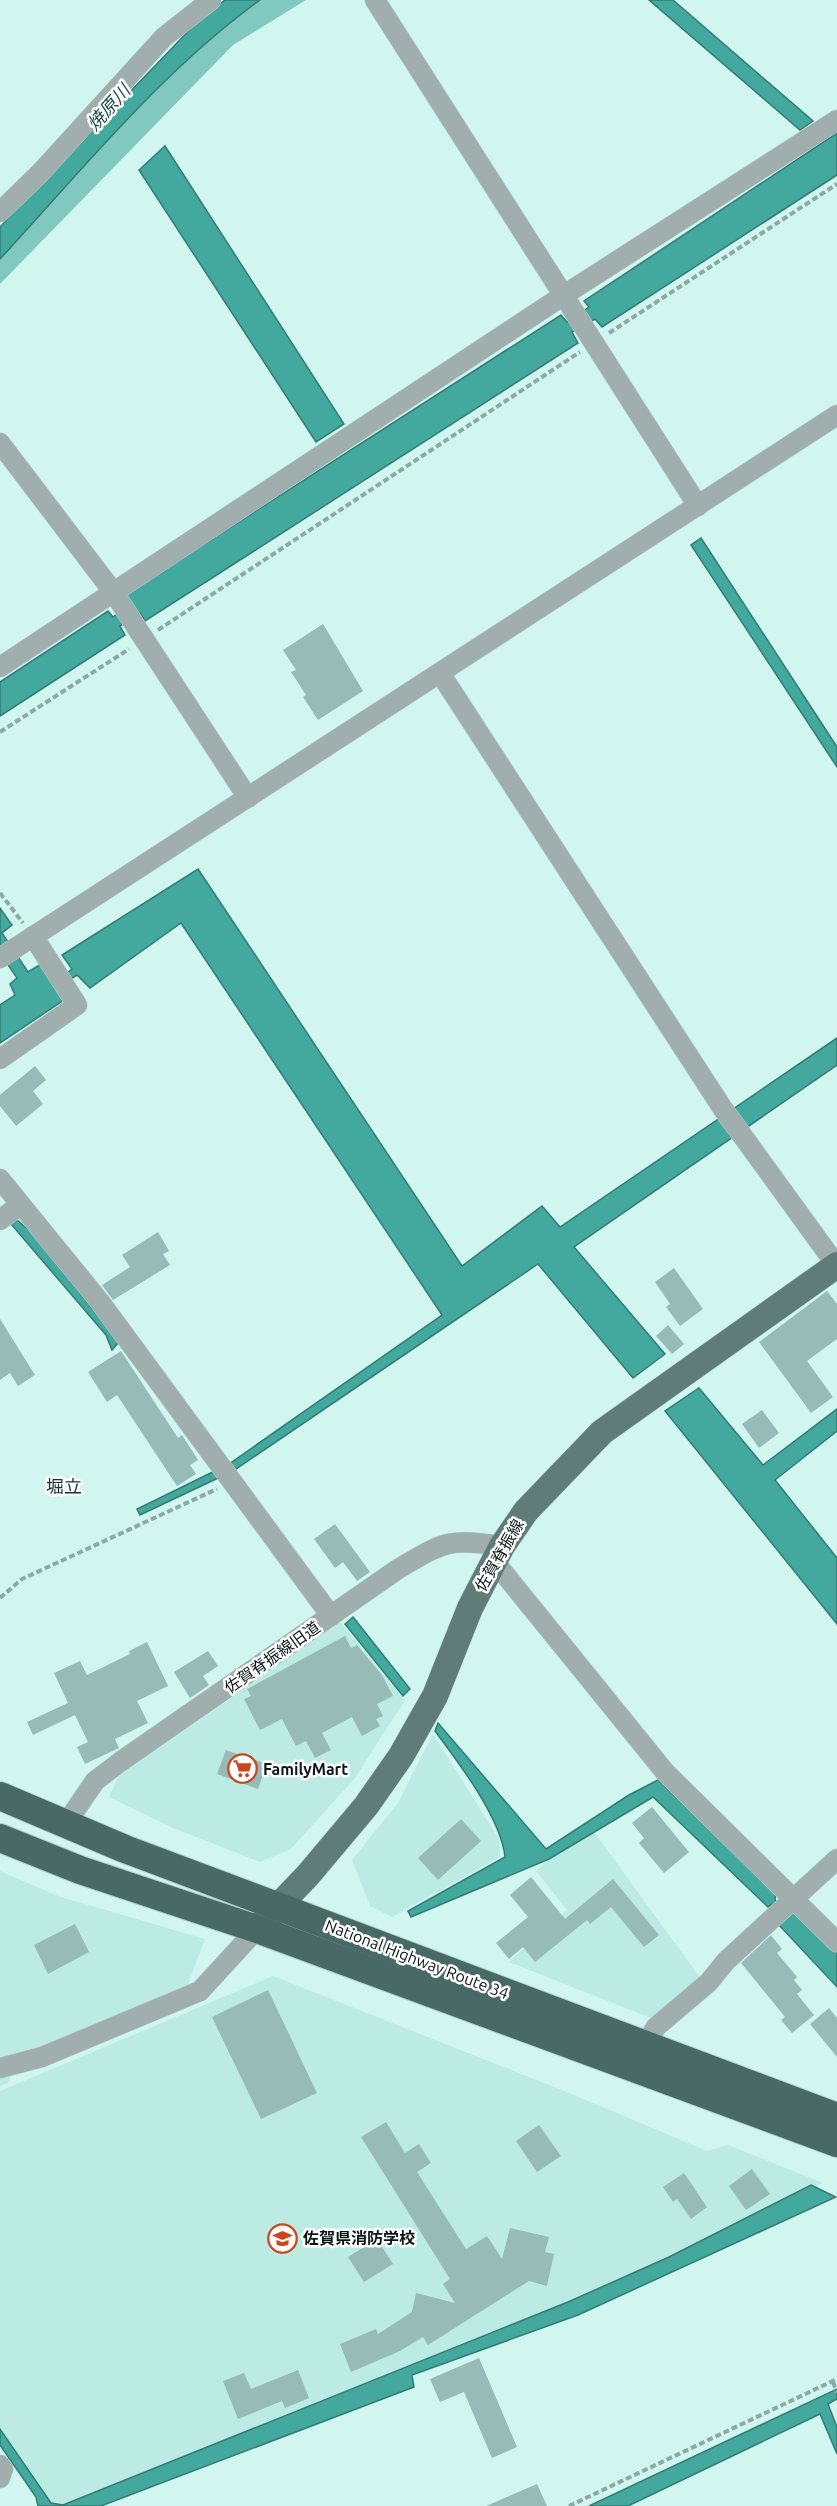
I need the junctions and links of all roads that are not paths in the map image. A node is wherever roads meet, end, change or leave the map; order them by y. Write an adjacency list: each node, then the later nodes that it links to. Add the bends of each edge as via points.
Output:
1 (211, 0): 4 (street, via 164,37)
2 (375, 0): 5 (street)
3 (837, 120): 5 (street)
4 (0, 212)
5 (564, 295): 8 (street); 9 (street)
6 (837, 415): 8 (street)
7 (0, 443): 9 (street)
8 (698, 506): 11 (street)
9 (114, 593): 10 (street); 12 (street)
10 (0, 667)
11 (440, 673): 12 (street); 19 (street, via 741,1136)
12 (248, 798): 13 (street)
13 (33, 936): 14 (street); 15 (street, via 77,1005)
14 (0, 958)
15 (0, 1059)
16 (0, 1179): 17 (street)
17 (21, 1205): 18 (street); 21 (street, via 106,1311)
18 (0, 1220)
19 (837, 1265): 20 (main road, 佐賀脊振線, via 602,1432 526,1510)
20 (498, 1554): 21 (street, 佐賀脊振線旧道, via 461,1540 437,1546); 26 (main road, 佐賀脊振線, via 470,1608 435,1696 401,1755 366,1806); 27 (street, via 665,1772)
21 (331, 1617): 23 (street, 佐賀脊振線旧道, via 112,1768 96,1781)
22 (0, 1796): 23 (highway, National Highway Route 34)
23 (67, 1822): 26 (highway, National Highway Route 34, via 125,1849)
24 (0, 1838): 28 (highway, National Highway Route 34, via 80,1870)
25 (837, 1859): 27 (street)
26 (279, 1906): 28 (main road, 佐賀脊振線); 30 (highway, National Highway Route 34)
27 (783, 1907): 29 (street); 30 (street, via 709,1982 656,2027)
28 (256, 1929): 31 (street, via 200,1990 42,2057); 33 (highway, National Highway Route 34)
29 (837, 1941)
30 (645, 2045): 32 (highway, National Highway Route 34)
31 (0, 2068)
32 (837, 2117)
33 (837, 2143)
34 (0, 2465): 35 (street)
35 (0, 2478)

